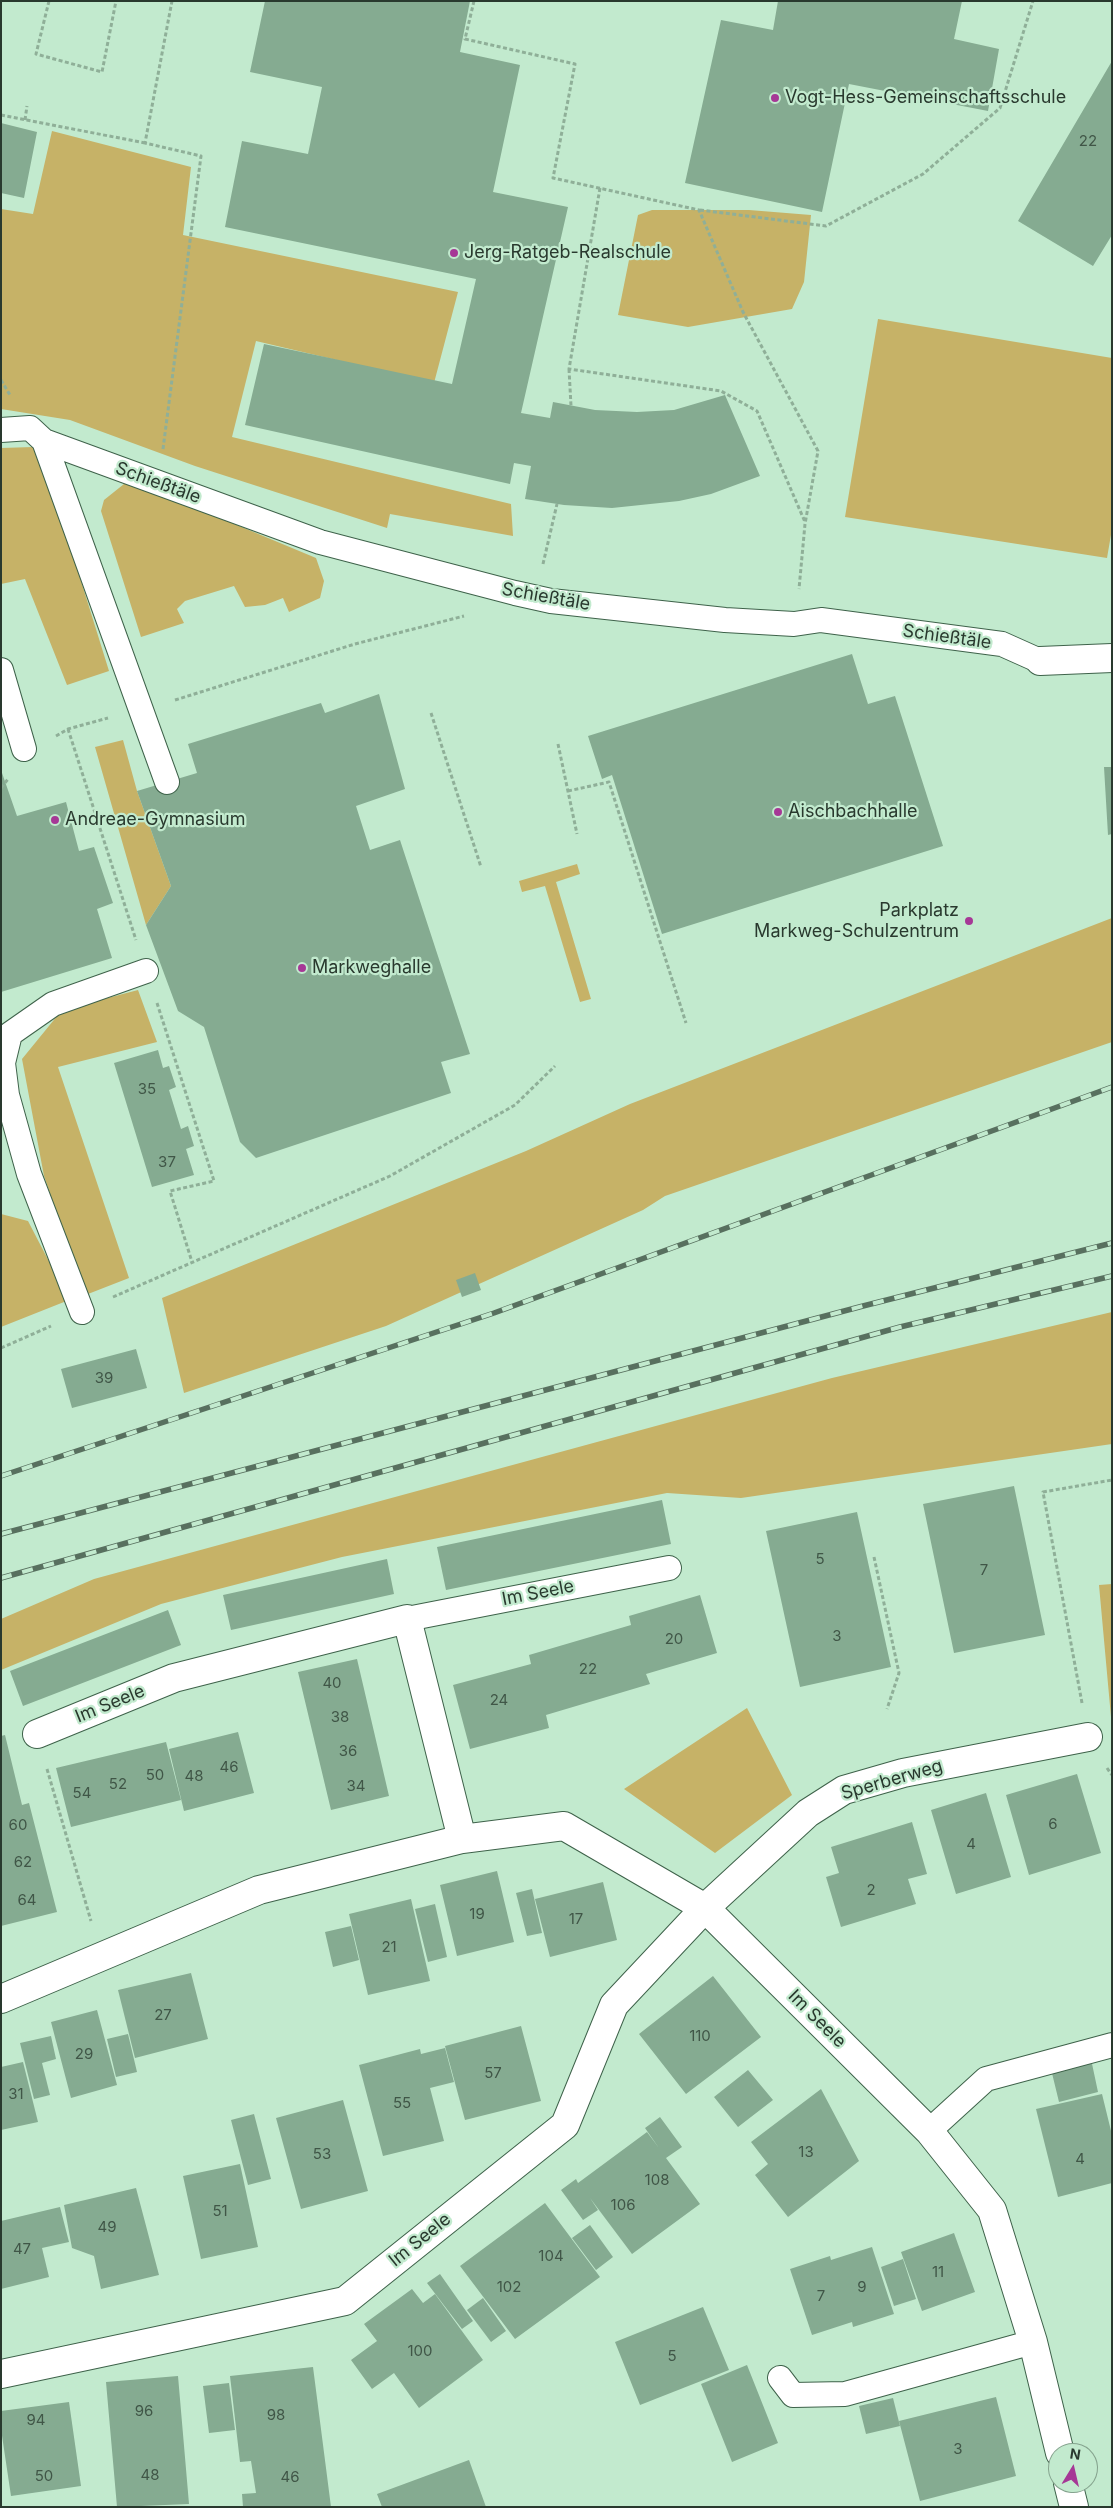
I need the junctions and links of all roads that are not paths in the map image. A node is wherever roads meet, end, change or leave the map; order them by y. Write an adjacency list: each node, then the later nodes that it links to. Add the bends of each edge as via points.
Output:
1 (1, 430): 2 (lane, Schießtäle, via 30,428)
2 (44, 441): 4 (lane, Schießtäle, via 320,542 536,598 725,620 794,624 821,620 1002,644); 7 (lane)
3 (1112, 658): 4 (street, Schießtäle)
4 (1040, 661)
5 (1, 670): 6 (lane)
6 (24, 749)
7 (167, 782)
8 (146, 971): 9 (lane, via 53,1004 10,1034 3,1064 7,1095 29,1174)
9 (82, 1312)
10 (669, 1568): 11 (lane, Im Seele)
11 (407, 1619): 12 (street, Im Seele, via 174,1678); 14 (street)
12 (37, 1734)
13 (1088, 1737): 15 (street, Sperberweg, via 903,1773 844,1790 808,1813)
14 (462, 1839): 15 (street, Im Seele, via 564,1826); 16 (street, Im Seele, via 259,1890)
15 (705, 1908): 18 (street, Im Seele); 20 (street, Im Seele, via 614,2005 565,2125 344,2301)
16 (1, 1999)
17 (1112, 2045): 18 (lane, via 986,2079)
18 (929, 2131): 19 (street, Im Seele, via 992,2210)
19 (1033, 2342): 21 (lane, via 845,2394 794,2395); 22 (street, Im Seele)
20 (1, 2374)
21 (780, 2378)
22 (1058, 2443)
23 (1070, 2493): 24 (street)
24 (1074, 2507)

